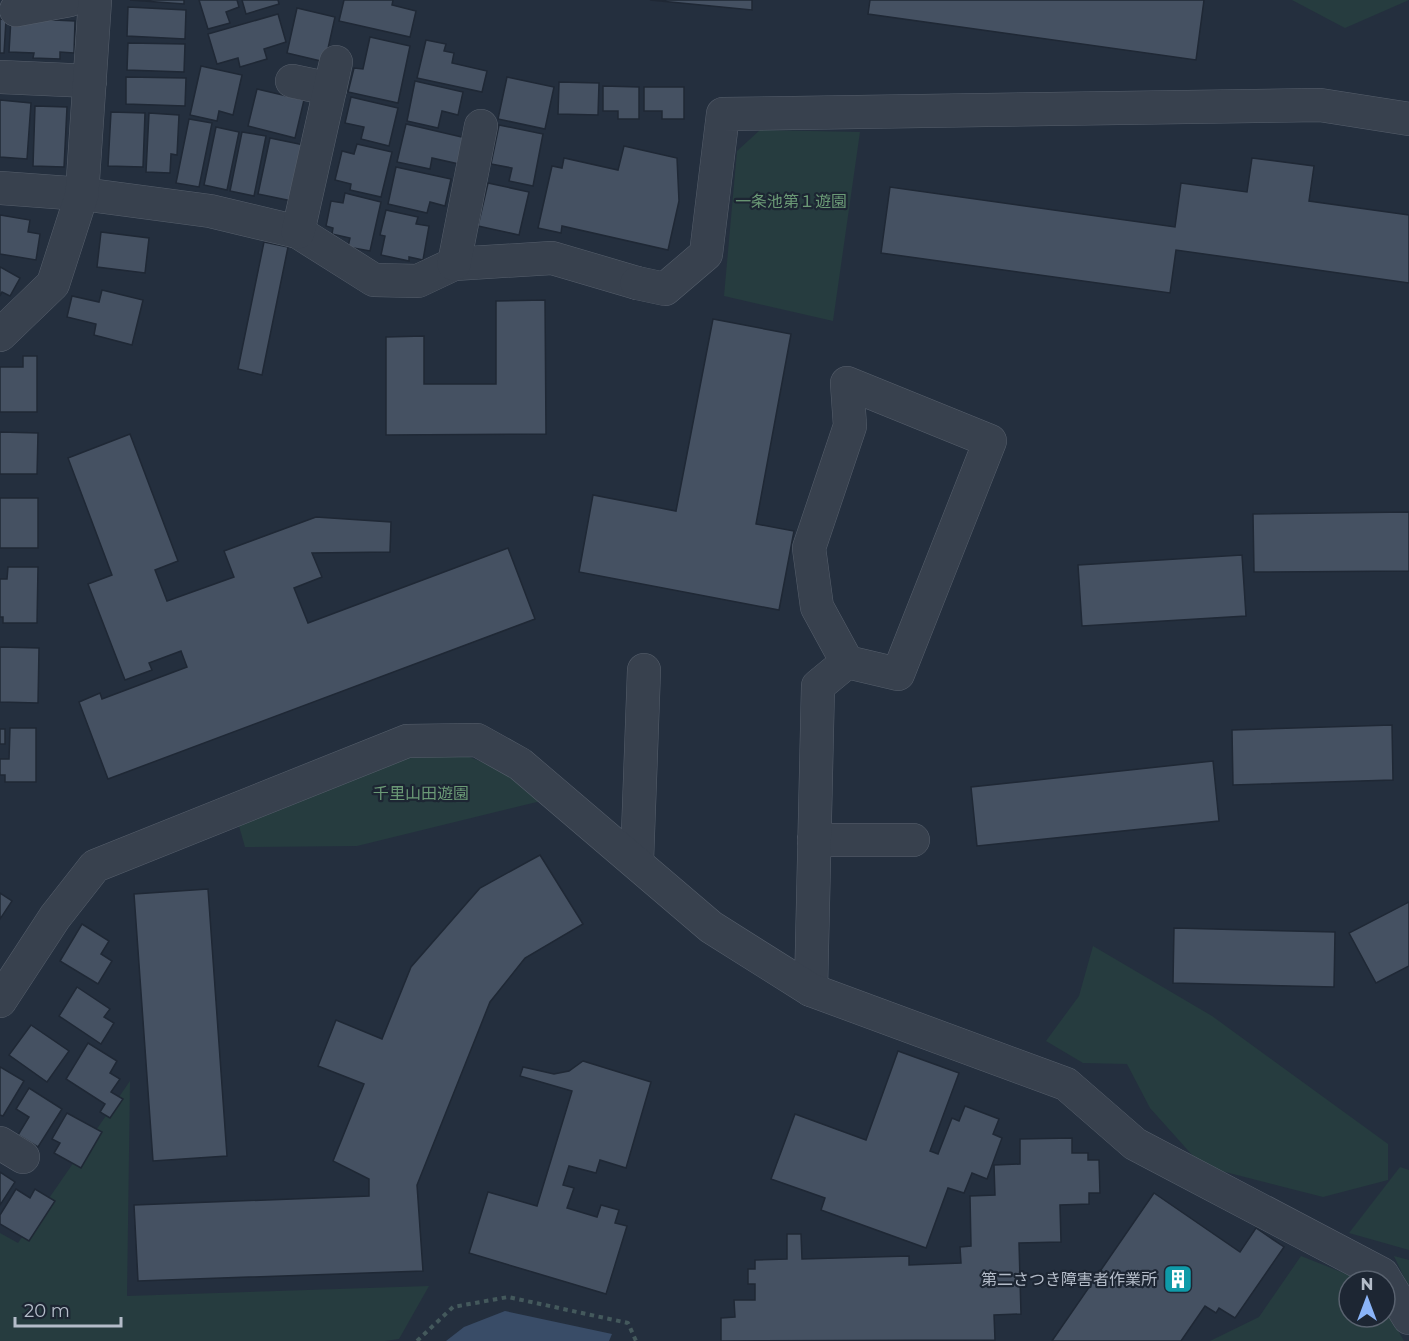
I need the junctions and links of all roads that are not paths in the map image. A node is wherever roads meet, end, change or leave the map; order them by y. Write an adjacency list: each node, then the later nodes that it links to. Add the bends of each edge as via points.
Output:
1 (70, 0): 3 (street)
2 (95, 0): 5 (street)
3 (16, 9)
4 (0, 77): 5 (street)
5 (90, 81): 10 (street)
6 (292, 81): 11 (street, via 333,76)
7 (1409, 119): 12 (street, via 1320,105 723,114 706,254 665,289 552,258)
8 (481, 126): 12 (street)
9 (0, 189): 10 (street)
10 (82, 194): 11 (street, via 210,211); 13 (street, via 53,284)
11 (298, 232): 12 (street, via 374,280 418,281)
12 (454, 264)
13 (0, 335)
14 (847, 662): 14 (street, via 817,607 809,548 850,426 847,383 990,441 898,674); 16 (street, via 818,686)
15 (644, 670): 18 (street)
16 (814, 840): 17 (street); 19 (street)
17 (914, 840)
18 (637, 861): 19 (street, via 711,927); 20 (street, via 520,764 477,740 406,741 95,866 55,917)
19 (811, 990): 21 (street, via 1066,1084 1135,1144 1382,1274)
20 (0, 1001)
21 (1409, 1318)

